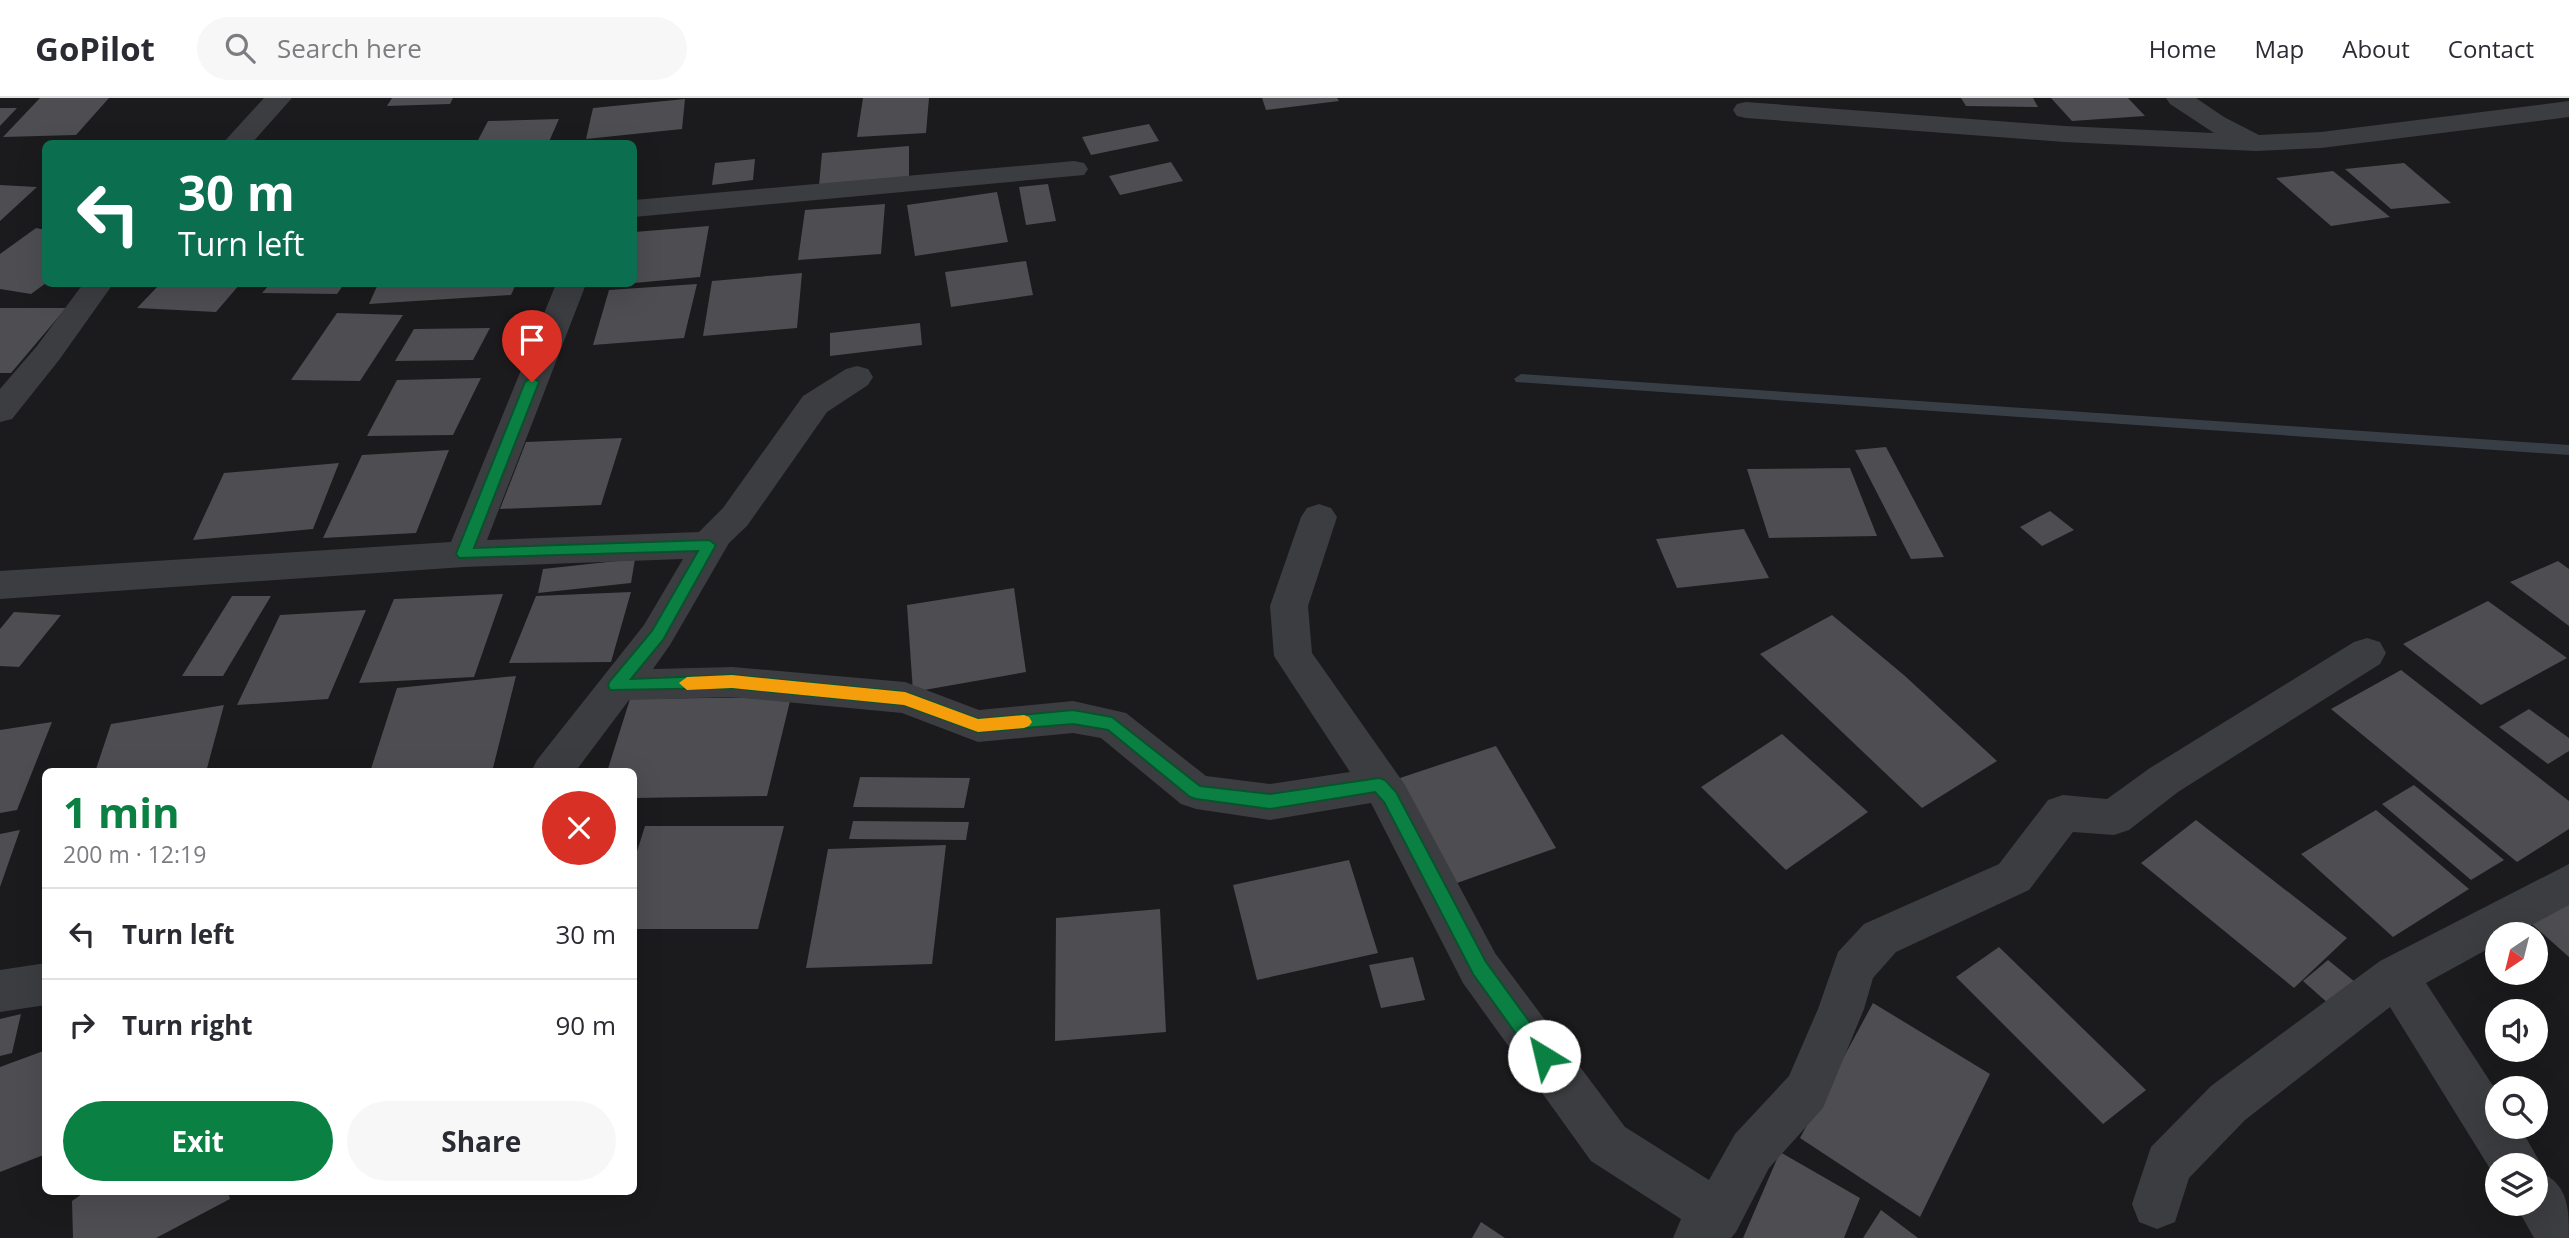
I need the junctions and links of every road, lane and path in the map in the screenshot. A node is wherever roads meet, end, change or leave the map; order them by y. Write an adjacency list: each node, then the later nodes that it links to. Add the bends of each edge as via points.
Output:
1 (279, 98): 5 (street)
2 (2179, 98): 6 (street)
3 (1746, 110): 6 (street)
4 (2569, 110): 6 (street, via 2321,140)
5 (239, 140)
6 (2256, 143)
7 (1074, 169): 8 (street)
8 (637, 209)
9 (96, 287): 12 (street)
10 (570, 287): 15 (street)
11 (857, 377): 14 (street, via 815,404)
12 (0, 411)
13 (1319, 517): 20 (street, via 1289,606 1293,656)
14 (709, 545): 15 (street); 18 (street, via 657,635)
15 (464, 554): 16 (street)
16 (0, 585)
17 (2367, 653): 28 (street, via 2164,780 2114,817 2063,813 2014,877 1880,938 1854,967 1806,1092 1752,1151)
18 (616, 685): 19 (street); 20 (street, via 732,682 905,698 978,726 1073,717 1112,724 1196,792 1270,802)
19 (554, 768)
20 (1379, 785): 28 (street, via 1390,797 1479,968 1608,1144)
21 (2569, 883): 22 (street)
22 (2396, 976): 25 (street); 26 (street, via 2228,1103 2168,1164)
23 (42, 985): 24 (street)
24 (0, 991)
25 (2509, 1153)
26 (2157, 1204)
27 (2548, 1214): 29 (street)
28 (1708, 1226)
29 (2563, 1238)

